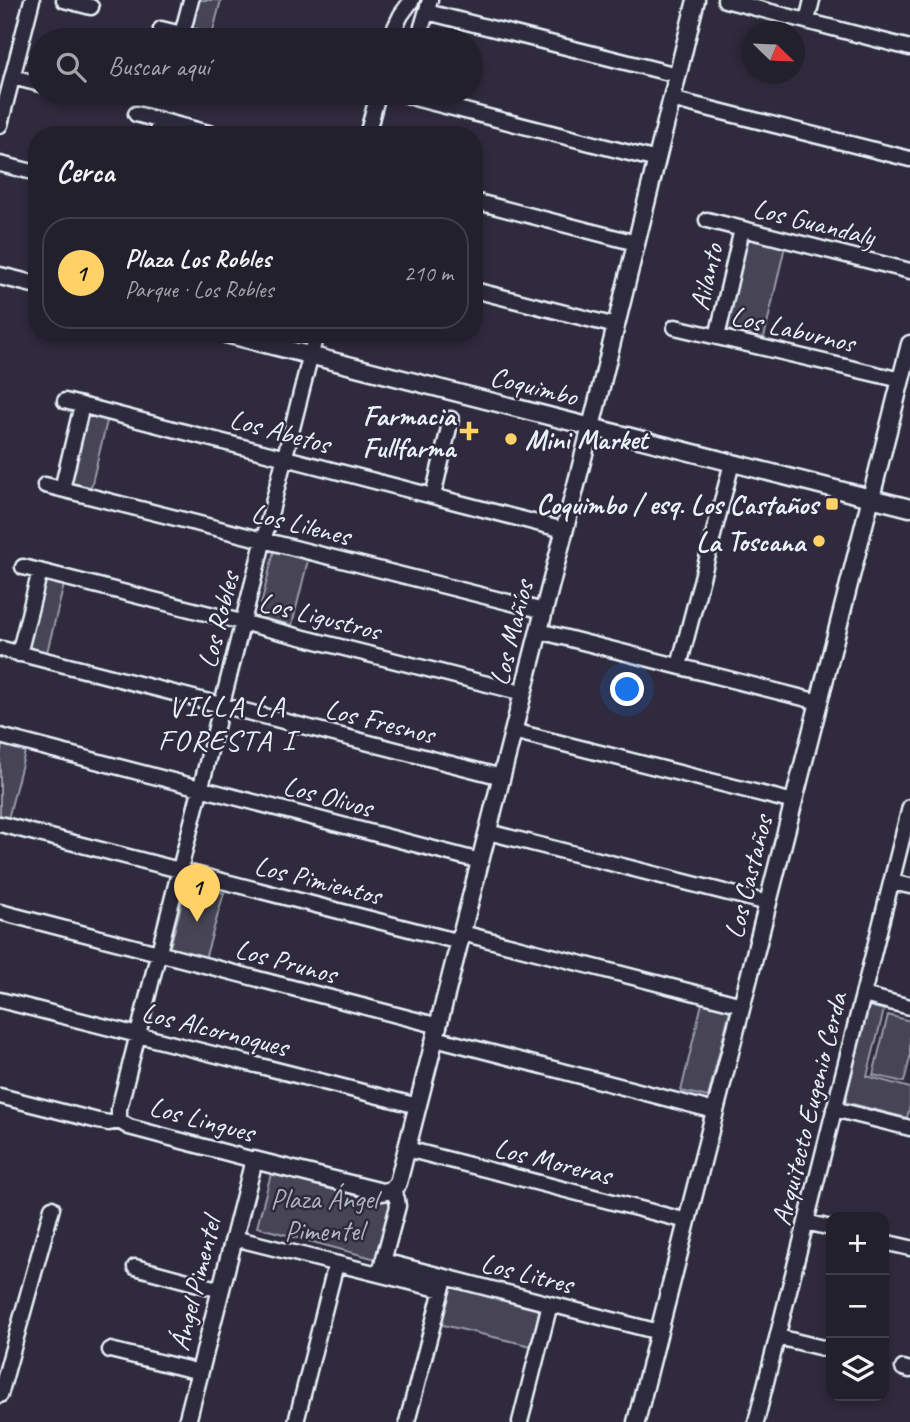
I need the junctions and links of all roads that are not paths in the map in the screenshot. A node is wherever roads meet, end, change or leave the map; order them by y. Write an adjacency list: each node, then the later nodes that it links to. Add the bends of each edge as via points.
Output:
1 (33, 0): 16 (street)
2 (64, 0): 9 (street)
3 (191, 0): 11 (street)
4 (412, 0): 12 (street)
5 (696, 0): 15 (street, Los Mañíos)
6 (725, 0): 10 (street)
7 (813, 0): 10 (street)
8 (428, 6): 13 (street); 15 (street)
9 (91, 7)
10 (807, 21): 14 (street)
11 (184, 28)
12 (395, 28)
13 (422, 28)
14 (910, 48)
15 (677, 75): 18 (street, Los Mañíos)
16 (12, 77): 17 (street); 22 (street)
17 (28, 81)
18 (671, 99): 25 (street); 26 (street, Los Mañíos)
19 (376, 105): 24 (street)
20 (442, 105): 26 (street)
21 (136, 114): 23 (street)
22 (0, 125)
23 (156, 126)
24 (370, 126)
25 (910, 159)
26 (657, 160): 32 (street, Los Mañíos)
27 (0, 164): 28 (street)
28 (28, 171)
29 (483, 203): 32 (street)
30 (707, 220): 31 (street, Los Guandaly)
31 (742, 229): 33 (street, Los Guandaly); 39 (street, Ailanto)
32 (636, 243): 37 (street, Los Mañíos)
33 (910, 271)
34 (0, 276): 35 (street)
35 (28, 283)
36 (483, 292): 37 (street)
37 (616, 326): 48 (street, Los Mañíos)
38 (675, 327): 39 (street, Los Laburnos)
39 (718, 337): 44 (street, Los Laburnos)
40 (260, 343): 43 (street, Coquimbo)
41 (314, 343): 43 (street, Los Robles)
42 (910, 344): 44 (street, Los Castaños)
43 (310, 356): 48 (street, Coquimbo); 49 (street, Los Robles)
44 (901, 380): 54 (street, Los Castaños)
45 (65, 401): 46 (street, Los Abetos)
46 (82, 405): 49 (street, Los Abetos); 52 (street)
47 (451, 419): 53 (street)
48 (590, 427): 50 (street, Coquimbo); 56 (street, Los Mañíos)
49 (284, 458): 53 (street, Los Abetos); 57 (street, Los Robles)
50 (732, 463): 54 (street, Coquimbo); 65 (street)
51 (45, 485): 52 (street, Los Lilenes)
52 (62, 489): 57 (street, Los Lilenes)
53 (433, 496): 56 (street, Los Abetos)
54 (871, 498): 55 (street, Coquimbo); 67 (street, Los Castaños)
55 (910, 508)
56 (564, 530): 60 (street, Los Mañíos)
57 (263, 540): 60 (street, Los Lilenes); 61 (street, Los Robles)
58 (23, 567): 59 (street, Los Ligustros)
59 (40, 571): 61 (street, Los Ligustros); 64 (street)
60 (544, 611): 62 (street, Los Mañíos)
61 (242, 622): 66 (street, Los Ligustros); 68 (street, Los Robles)
62 (539, 631): 65 (street); 66 (street, Los Mañíos)
63 (2, 649): 64 (street, Los Fresnos)
64 (19, 654): 68 (street, Los Fresnos)
65 (679, 666): 67 (street)
66 (523, 693): 69 (street, Los Mañíos)
67 (819, 702): 73 (street, Los Castaños)
68 (221, 705): 71 (street, Los Fresnos); 72 (street, Los Robles)
69 (513, 732): 71 (street, Los Mañíos); 73 (street)
70 (0, 736): 72 (street, Los Olivos)
71 (502, 777): 76 (street, Los Mañíos)
72 (200, 788): 77 (street, Los Olivos); 78 (street, Los Robles)
73 (793, 802): 81 (street, Los Castaños)
74 (910, 807): 79 (street, Arquitecto Eugenio Cerda)
75 (0, 824): 78 (street, Los Pimientos)
76 (488, 832): 77 (street, Los Mañíos); 81 (street)
77 (481, 861): 83 (street, Los Mañíos)
78 (179, 870): 83 (street, Los Pimientos); 84 (street, Los Robles)
79 (891, 882): 80 (street); 85 (street, Arquitecto Eugenio Cerda)
80 (910, 886)
81 (768, 903): 87 (street, Los Castaños)
82 (0, 912): 84 (street, Los Prunos)
83 (461, 937): 87 (street, Los Pimientos); 89 (street, Los Mañíos)
84 (158, 953): 89 (street, Los Prunos); 90 (street, Los Robles)
85 (863, 995): 88 (street); 93 (street, Arquitecto Eugenio Cerda)
86 (0, 1000): 90 (street, Los Alcornoques)
87 (742, 1005): 94 (street, Los Castaños)
88 (910, 1007)
89 (437, 1032): 92 (street, Los Mañíos); 94 (street, Los Prunos)
90 (137, 1035): 92 (street, Los Alcornoques); 95 (street, Los Robles, via 118,1113)
91 (0, 1096): 95 (street, Los Lingues, via 98,1121)
92 (418, 1106): 97 (street, Los Mañíos)
93 (834, 1109): 96 (street); 102 (street, Arquitecto Eugenio Cerda)
94 (715, 1111): 101 (street, Los Castaños)
95 (120, 1121): 98 (street, Los Lingues)
96 (910, 1128)
97 (407, 1149): 99 (street, Los Mañíos); 101 (street, Los Moreras)
98 (254, 1160): 99 (street, Los Lingues, via 382,1192); 104 (street, Ángel Pimentel)
99 (392, 1190): 109 (street, Los Mañíos, via 398,1206)
100 (51, 1208): 118 (street)
101 (687, 1221): 113 (street, Los Castaños)
102 (806, 1222): 103 (street); 114 (street, Arquitecto Eugenio Cerda)
103 (826, 1227)
104 (234, 1238): 107 (street, Los Litres); 111 (street, Ángel Pimentel)
105 (889, 1243): 106 (street)
106 (910, 1248)
107 (336, 1264): 109 (street, Los Litres); 120 (street)
108 (135, 1267): 111 (street)
109 (381, 1268): 110 (street, Los Litres)
110 (444, 1284): 112 (street, Los Litres); 121 (street)
111 (221, 1290): 117 (street, Ángel Pimentel)
112 (550, 1304): 113 (street, Los Litres); 122 (street)
113 (659, 1332): 123 (street, Los Castaños)
114 (778, 1337): 115 (street); 124 (street, Arquitecto Eugenio Cerda)
115 (826, 1349)
116 (110, 1350): 117 (street)
117 (200, 1372): 119 (street, Ángel Pimentel)
118 (0, 1395)
119 (187, 1422)
120 (296, 1422)
121 (407, 1422)
122 (520, 1422)
123 (636, 1422)
124 (756, 1422)

